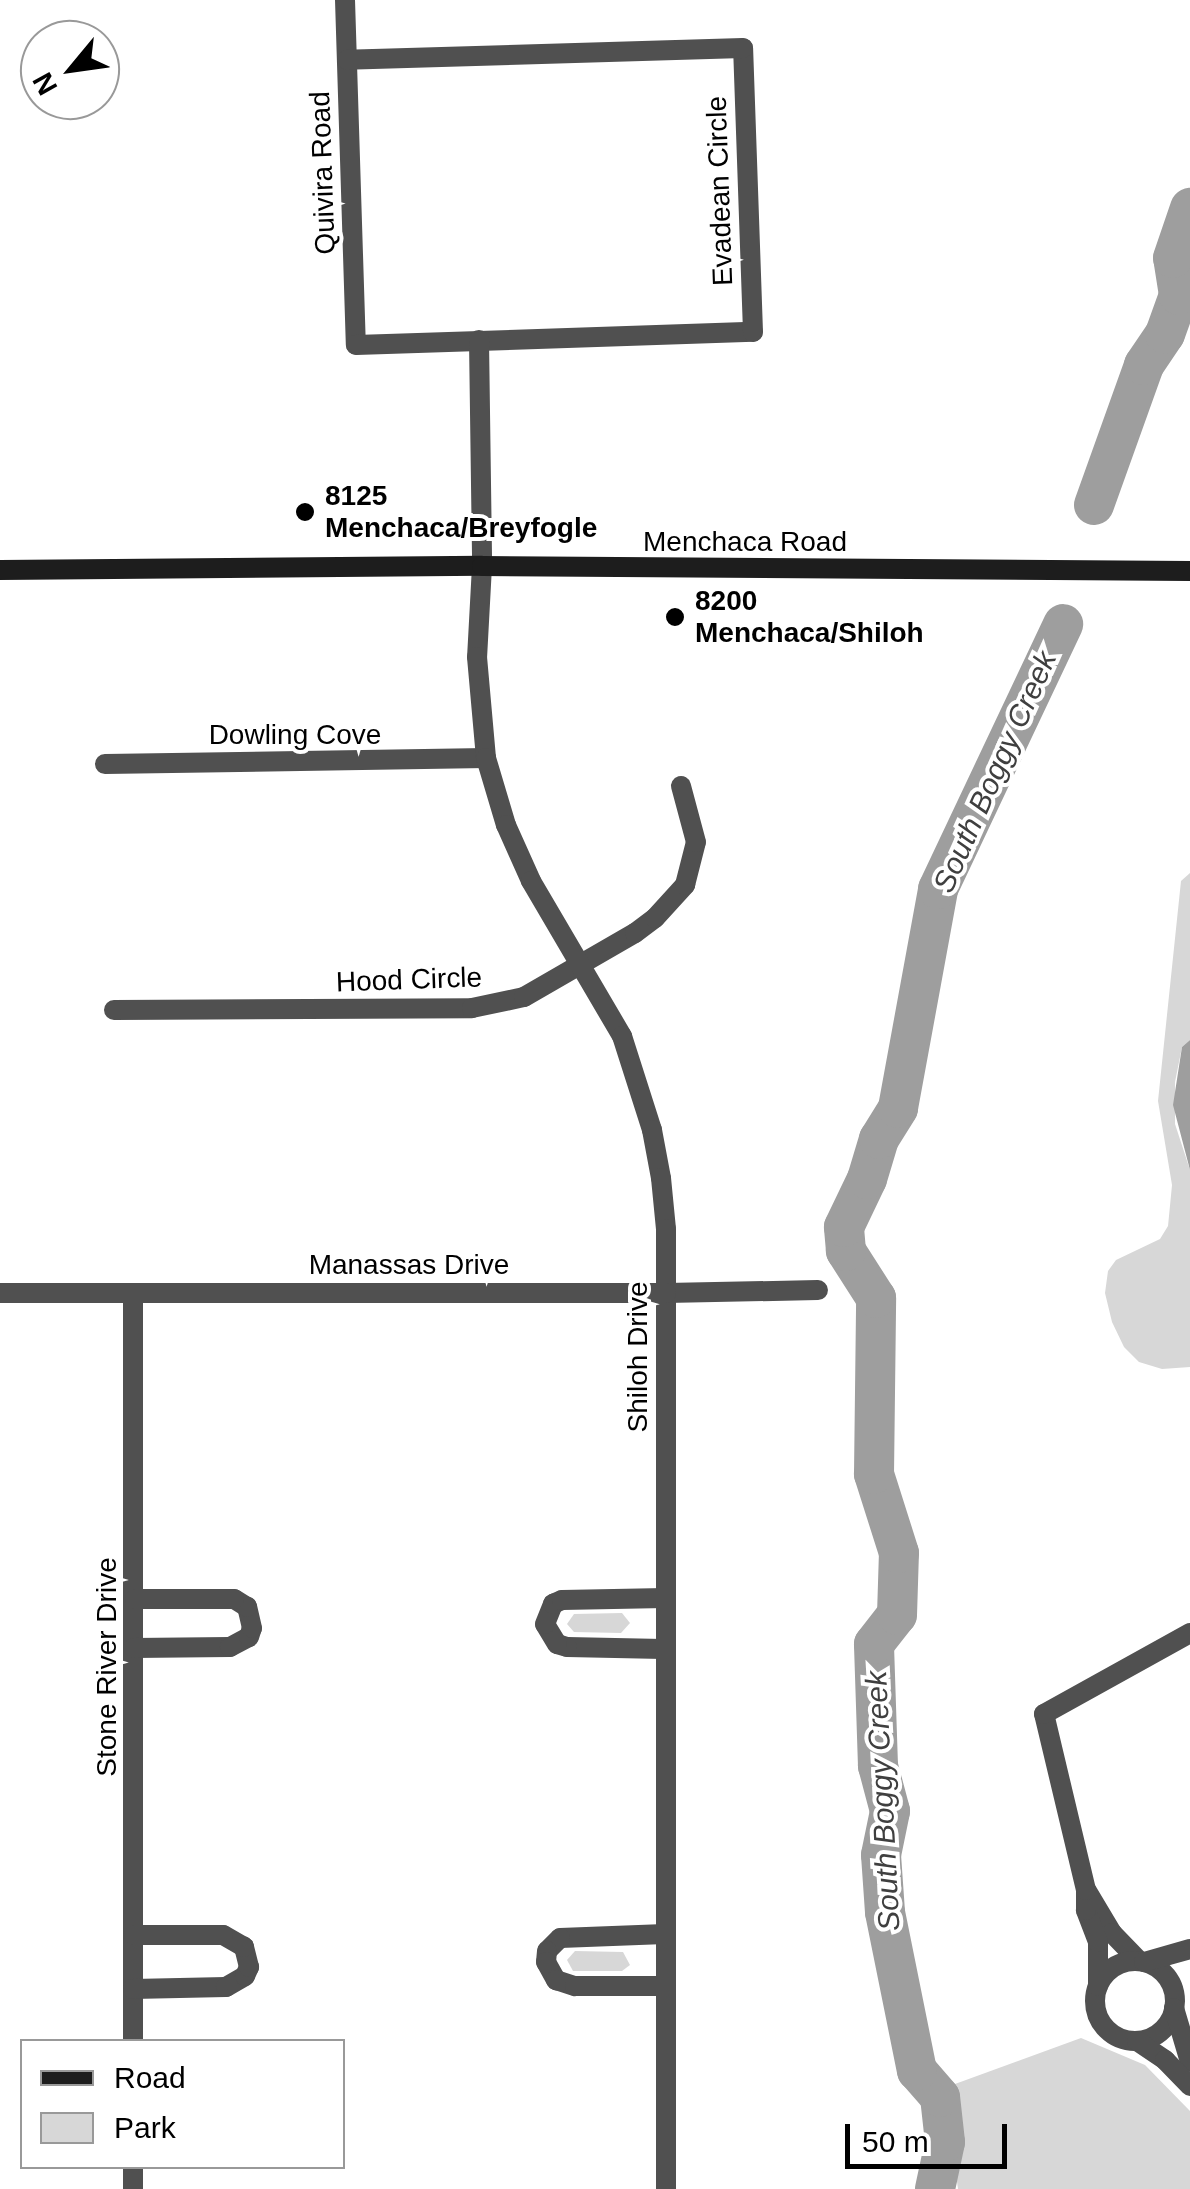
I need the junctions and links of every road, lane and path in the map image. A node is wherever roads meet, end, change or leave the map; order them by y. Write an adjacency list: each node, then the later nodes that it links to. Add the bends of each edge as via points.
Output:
1 (345, 0): 2 (street, Quivira Road)
2 (347, 60): 3 (street, Evadean Circle, via 743,48 753,332); 4 (street, Quivira Road)
3 (479, 340): 4 (street, Evadean Circle); 5 (street, Shiloh Drive)
4 (356, 345)
5 (482, 566): 6 (main road, Menchaca Road); 7 (main road, Menchaca Road); 8 (street, Shiloh Drive, via 477,701)
6 (0, 570)
7 (1190, 571)
8 (486, 758): 9 (street, Dowling Cove); 11 (street, Shiloh Drive, via 532,882)
9 (105, 764)
10 (681, 786): 11 (street, Hood Circle, via 696,842 685,885 655,918)
11 (583, 966): 12 (street, Hood Circle, via 524,997 472,1008); 16 (street, Shiloh Drive, via 622,1036 652,1130 666,1228)
12 (114, 1010)
13 (818, 1290): 16 (street, Manassas Drive)
14 (0, 1293): 15 (street, Manassas Drive)
15 (133, 1293): 16 (street, Manassas Drive); 18 (street, Stone River Drive)
16 (666, 1293): 17 (street, Shiloh Drive)
17 (664, 1598): 21 (street, Shiloh Drive); 21 (street, via 562,1600 545,1624 557,1644 568,1647)
18 (135, 1599): 20 (street, Stone River Drive); 20 (street, via 234,1599 247,1607 252,1628 230,1648)
19 (1190, 1634): 22 (street, via 1044,1714)
20 (134, 1648): 24 (street, Stone River Drive)
21 (663, 1649): 23 (street, Shiloh Drive)
22 (1086, 1890): 26 (street, via 1112,1933); 28 (street, via 1100,1958)
23 (665, 1934): 27 (street, Shiloh Drive); 27 (street, via 560,1938 546,1962 556,1980 574,1986)
24 (134, 1935): 29 (street, Stone River Drive); 29 (street, via 223,1935 244,1947 248,1967 246,1976 226,1987)
25 (1190, 1950): 26 (street)
26 (1141, 1962): 28 (street, via 1115,1967); 30 (street, via 1162,1972)
27 (665, 1986): 35 (street, Shiloh Drive)
28 (1098, 1986): 32 (street, via 1103,2024)
29 (133, 1989): 31 (street, Stone River Drive)
30 (1180, 2002): 32 (street, via 1161,2031); 33 (street)
31 (133, 2039)
32 (1137, 2041): 34 (street)
33 (1190, 2062)
34 (1190, 2086)
35 (666, 2189)

